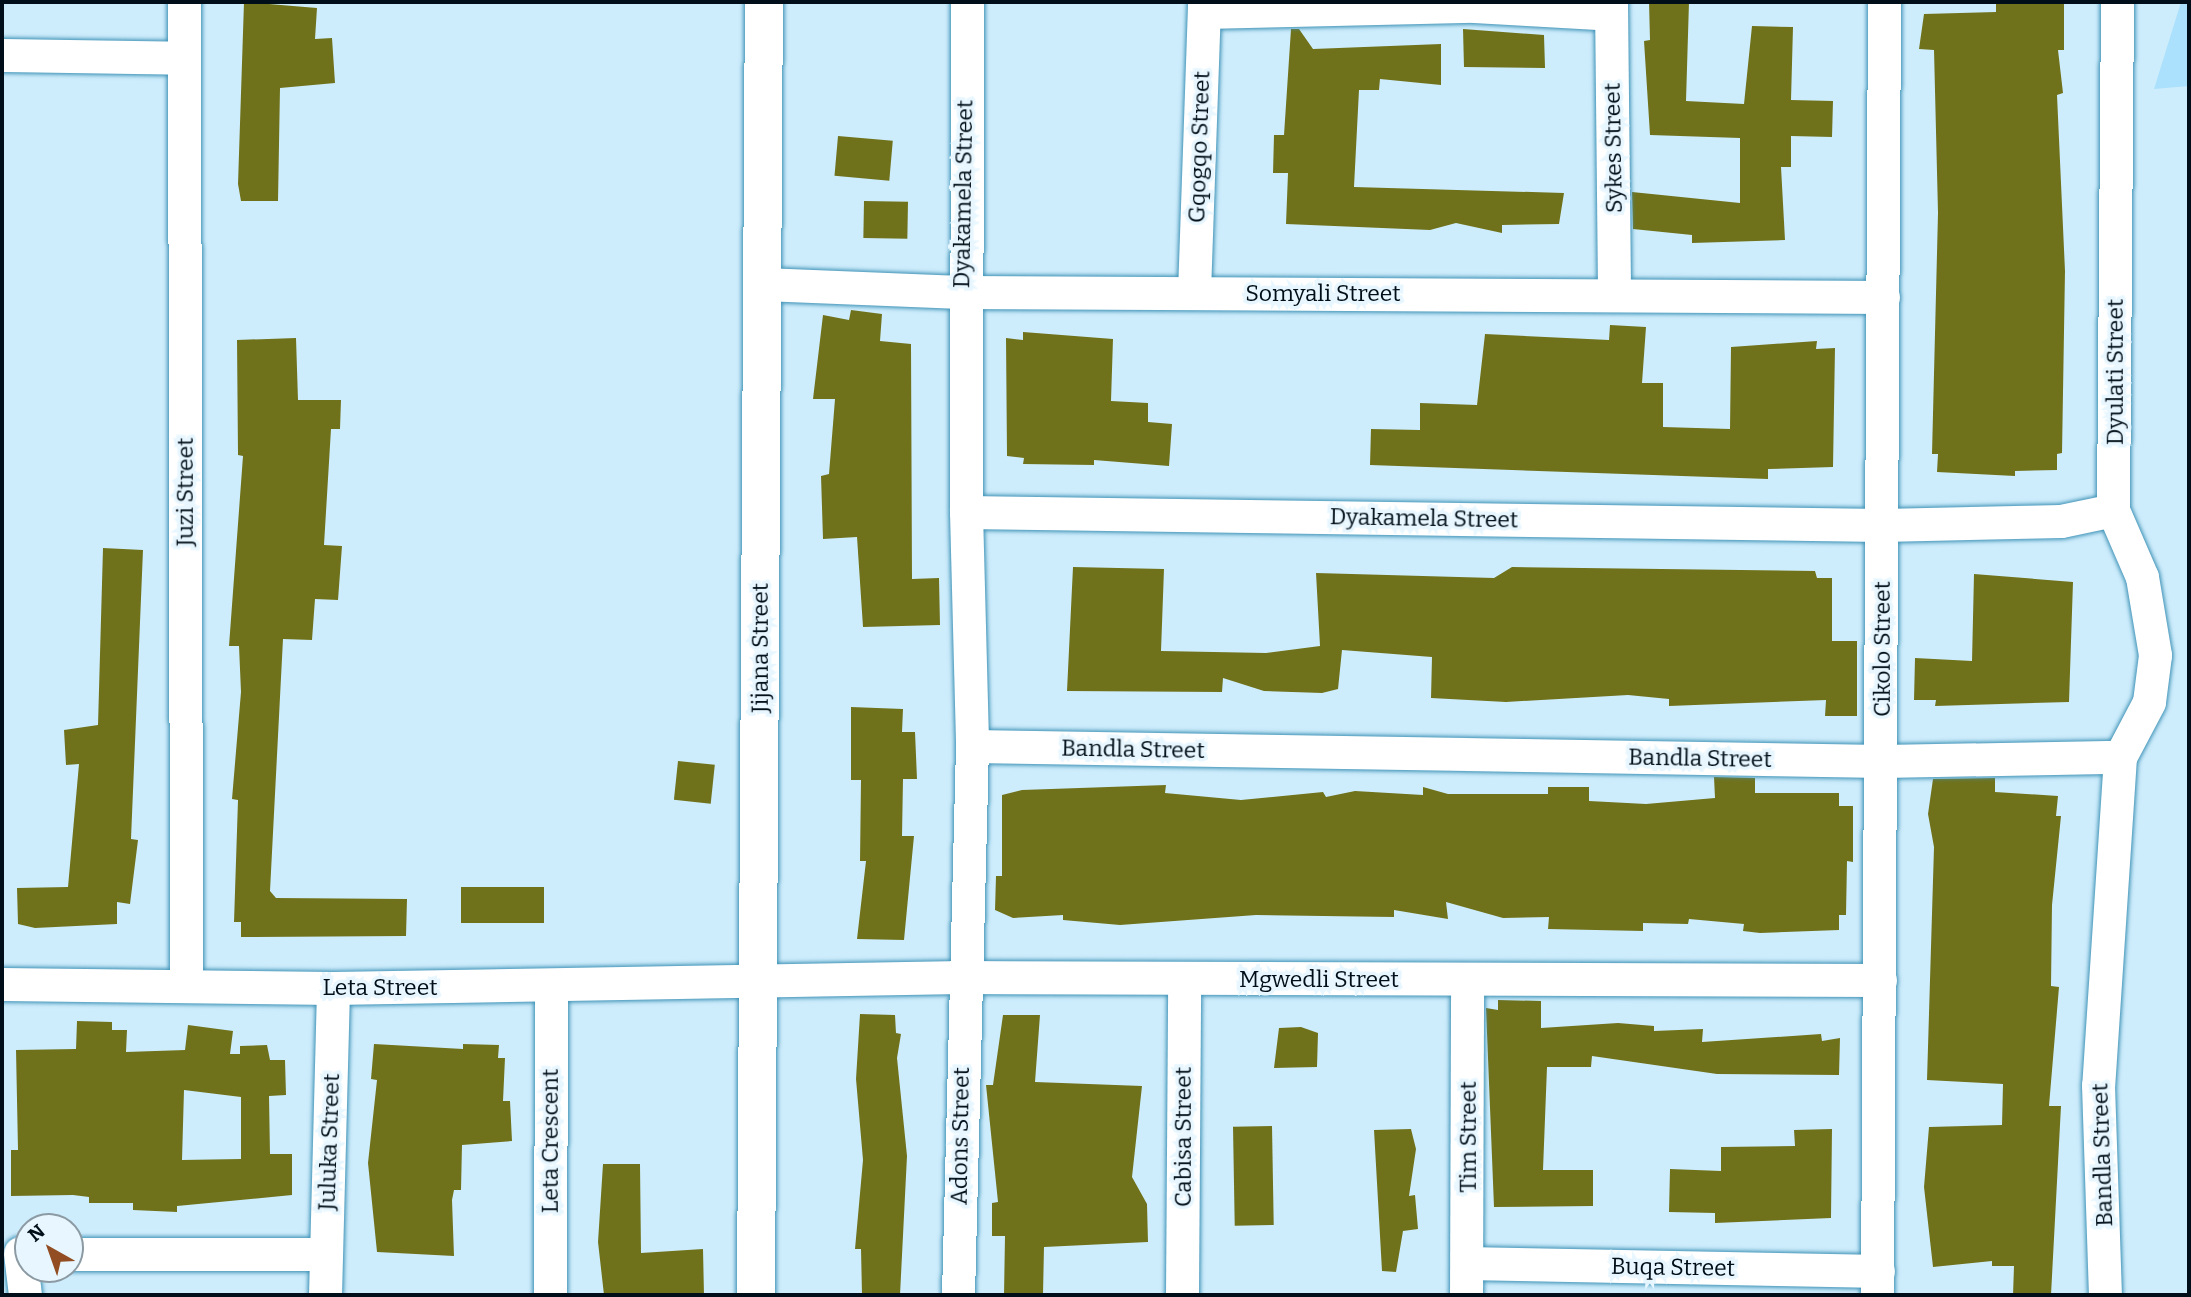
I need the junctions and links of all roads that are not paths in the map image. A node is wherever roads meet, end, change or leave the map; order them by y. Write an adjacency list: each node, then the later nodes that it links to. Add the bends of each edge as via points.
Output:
1 (184, 2): 10 (street, Juzi Street)
2 (764, 2): 11 (street, Jijana Street)
3 (967, 2): 12 (street, Dyakamela Street)
4 (1884, 2): 15 (street, Cikolo Street)
5 (2117, 2): 16 (street, Dyulati Street)
6 (1474, 4): 7 (street); 8 (street)
7 (1204, 7): 13 (street, Gqogqo Street)
8 (1611, 8): 14 (street, Sykes Street)
9 (2, 55): 10 (street)
10 (183, 58): 27 (street, Juzi Street)
11 (762, 284): 12 (street, Somyali Street); 26 (street, Jijana Street)
12 (961, 292): 13 (street, Somyali Street); 17 (street, Dyakamela Street)
13 (1194, 292): 14 (street, Somyali Street)
14 (1615, 295): 15 (street, Somyali Street)
15 (1883, 297): 18 (street, Cikolo Street)
16 (2113, 510): 18 (street, via 2061,521); 20 (street, via 2142,576 2155,655 2149,702)
17 (966, 512): 18 (street, Dyakamela Street); 19 (street, Dyakamela Street)
18 (1882, 524): 21 (street, Cikolo Street)
19 (972, 746): 21 (street, Bandla Street); 22 (street)
20 (2120, 757): 21 (street, Bandla Street); 42 (street, Bandla Street, via 2098,1085)
21 (1882, 761): 25 (street, Cikolo Street)
22 (961, 977): 23 (street, Mgwedli Street); 26 (street, Mgwedli Street); 39 (street, Adons Street)
23 (1184, 978): 24 (street, Mgwedli Street); 40 (street, Cabisa Street)
24 (1467, 979): 25 (street, Mgwedli Street); 33 (street, Tim Street)
25 (1880, 981): 35 (street, Cikolo Street)
26 (757, 982): 29 (street, Leta Street); 38 (street, Jijana Street)
27 (186, 983): 28 (street, Leta Street); 30 (street, Leta Street)
28 (2, 984)
29 (551, 986): 30 (street, Leta Street); 37 (street, Leta Crescent)
30 (333, 988): 32 (street, Juluka Street)
31 (84, 1254): 32 (street)
32 (326, 1254): 36 (street, Juluka Street)
33 (1469, 1263): 34 (street, Buqa Street); 41 (street, Tim Street)
34 (1587, 1280): 35 (street, Buqa Street)
35 (1877, 1283)
36 (325, 1295)
37 (550, 1295)
38 (756, 1295)
39 (958, 1295)
40 (1182, 1295)
41 (1466, 1295)
42 (2105, 1295)

